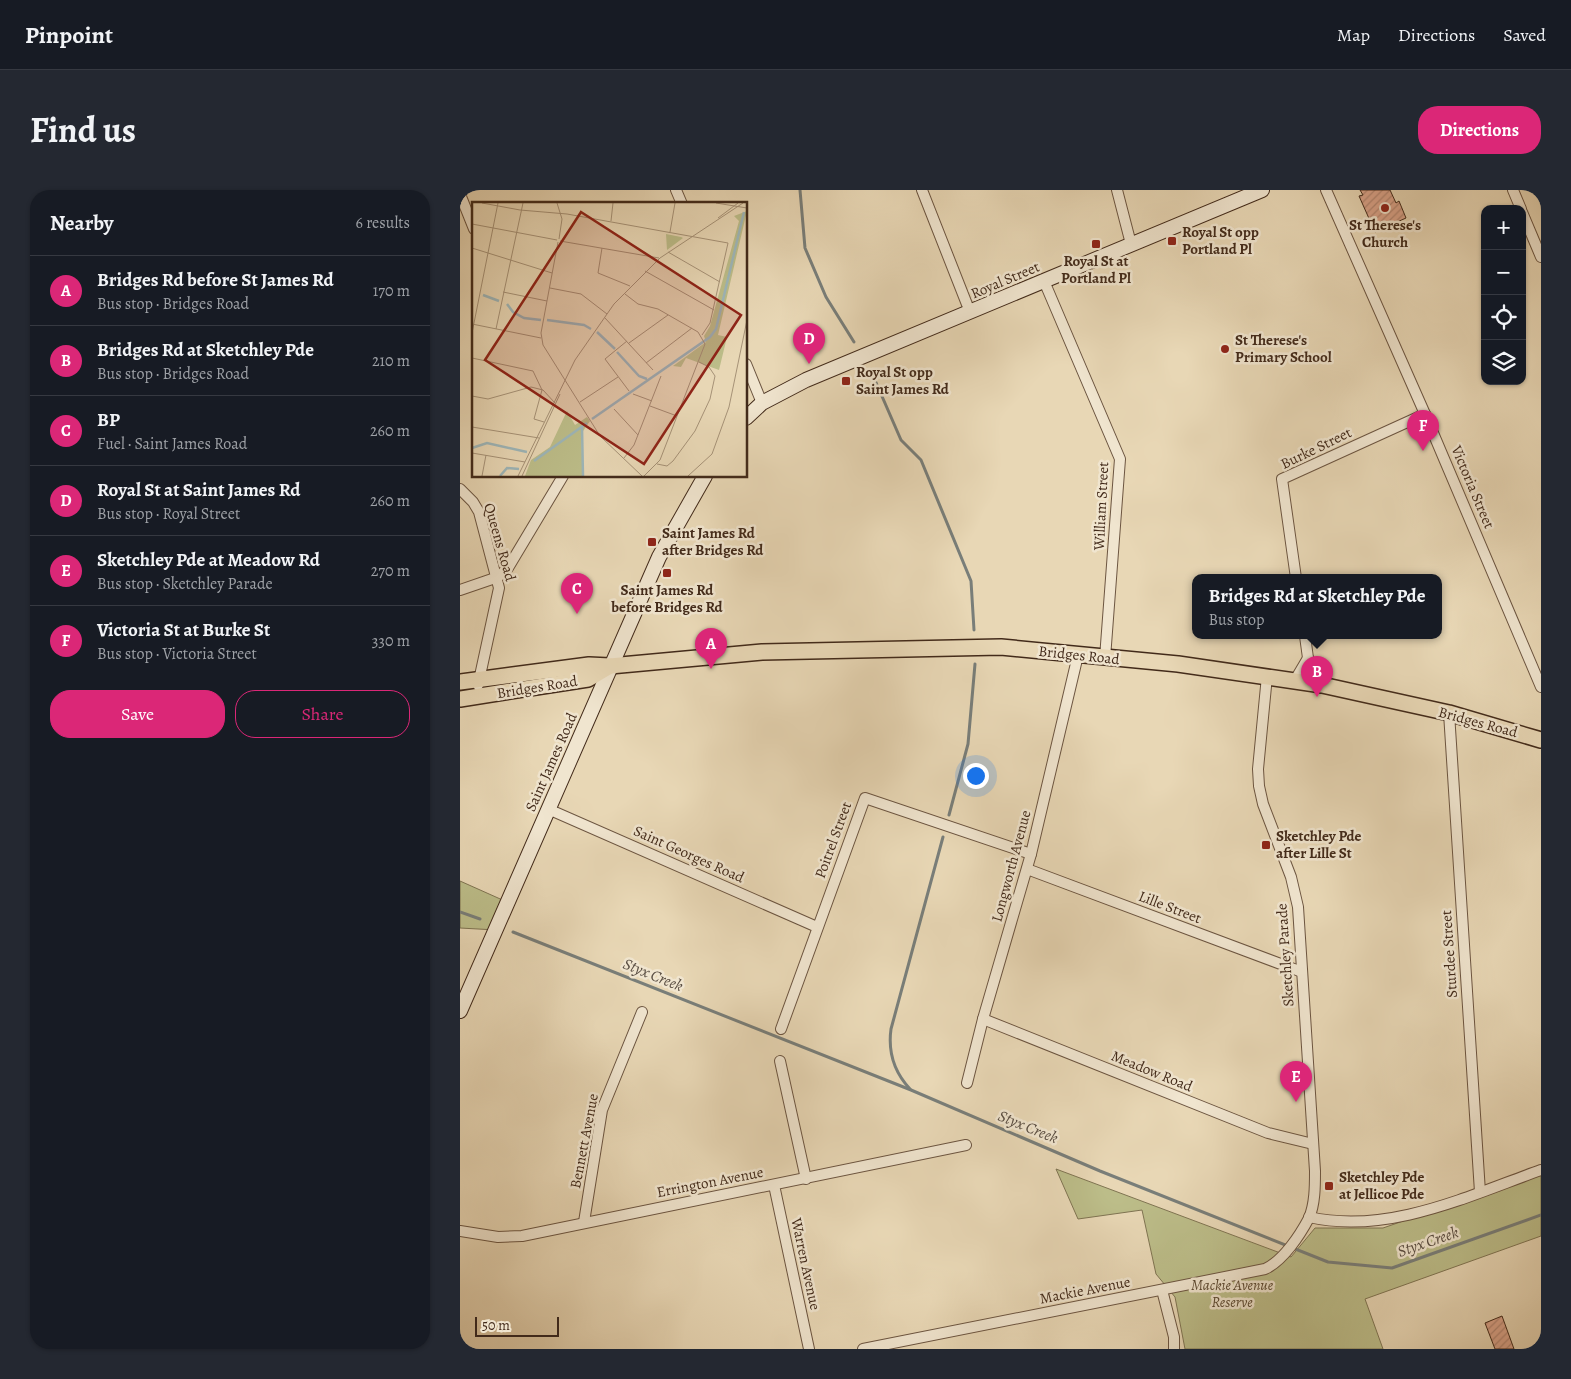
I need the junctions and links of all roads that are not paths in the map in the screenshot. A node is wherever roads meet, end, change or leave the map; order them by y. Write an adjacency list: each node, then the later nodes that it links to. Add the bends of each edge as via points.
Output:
1 (676, 190): 8 (street)
2 (922, 190): 15 (street)
3 (1117, 190): 12 (street)
4 (1262, 190): 12 (main road, Royal Street)
5 (1326, 190): 18 (street, Victoria Street)
6 (1513, 190): 9 (street)
7 (460, 194): 11 (street)
8 (681, 202)
9 (1519, 205)
10 (1526, 221): 13 (street)
11 (472, 224)
12 (1132, 244): 14 (main road, Royal Street)
13 (1541, 257)
14 (1044, 281): 15 (main road, Royal Street); 28 (street, William Street, via 1120,459)
15 (970, 312): 17 (main road, Royal Street, via 806,380)
16 (748, 369): 17 (street)
17 (762, 402): 19 (main road)
18 (1425, 414): 23 (street, Burke Street, via 1282,479); 36 (street, Victoria Street)
19 (748, 416)
20 (561, 478): 24 (street, via 508,568)
21 (704, 478): 30 (main road, Saint James Road, via 669,537)
22 (460, 489): 24 (street, Queens Road, via 479,512)
23 (1295, 574)
24 (498, 577): 25 (street); 32 (street, Queens Road, via 497,603)
25 (460, 590)
26 (1305, 639): 29 (street)
27 (1078, 655): 28 (main road, Bridges Road); 30 (main road, Bridges Road, via 1001,647 910,647 762,652); 42 (street, Longworth Avenue)
28 (1105, 658): 31 (main road, Bridges Road)
29 (1308, 658): 33 (street); 35 (street)
30 (610, 666): 32 (main road, Bridges Road, via 589,665); 37 (main road, Bridges Road, via 588,679); 41 (main road, Saint James Road)
31 (1267, 676): 33 (main road, Bridges Road); 45 (street, Sketchley Parade, via 1259,786 1295,892)
32 (479, 679): 34 (main road, Bridges Road); 37 (street, Queens Road)
33 (1295, 680): 35 (main road, Bridges Road)
34 (460, 682)
35 (1322, 684): 39 (main road, Bridges Road)
36 (1541, 687)
37 (476, 697): 38 (main road, Bridges Road)
38 (460, 699)
39 (1449, 713): 40 (main road, Bridges Road); 57 (street, Sturdee Street)
40 (1541, 740)
41 (548, 808): 44 (street, Saint Georges Road); 46 (main road, Saint James Road)
42 (1031, 854): 43 (street, Longworth Avenue); 44 (street, Poitrel Street, via 864,798)
43 (1027, 870): 45 (street, Lille Street); 48 (street, Longworth Avenue)
44 (817, 927): 49 (street, Poitrel Street)
45 (1302, 972): 52 (street, Sketchley Parade)
46 (460, 1011)
47 (642, 1012): 59 (street, Bennett Avenue, via 602,1110)
48 (983, 1019): 51 (street, Longworth Avenue); 52 (street, Meadow Road, via 1268,1133)
49 (781, 1029)
50 (780, 1061): 55 (street)
51 (967, 1083)
52 (1313, 1144): 58 (street, Sketchley Parade, via 1315,1186)
53 (966, 1145): 55 (street, Errington Avenue)
54 (1541, 1170): 57 (street)
55 (806, 1179): 56 (street, Errington Avenue)
56 (774, 1185): 59 (street, Errington Avenue); 63 (street, Warren Avenue)
57 (1480, 1192): 58 (street, via 1385,1220)
58 (1309, 1217): 61 (street, Sketchley Parade)
59 (584, 1222): 60 (street, Errington Avenue, via 508,1238)
60 (460, 1230)
61 (1297, 1235): 62 (street, Mackie Avenue, via 1280,1259 1262,1270)
62 (1162, 1290): 64 (street, Mackie Avenue); 65 (street)
63 (809, 1349)
64 (863, 1349)
65 (1174, 1349)

